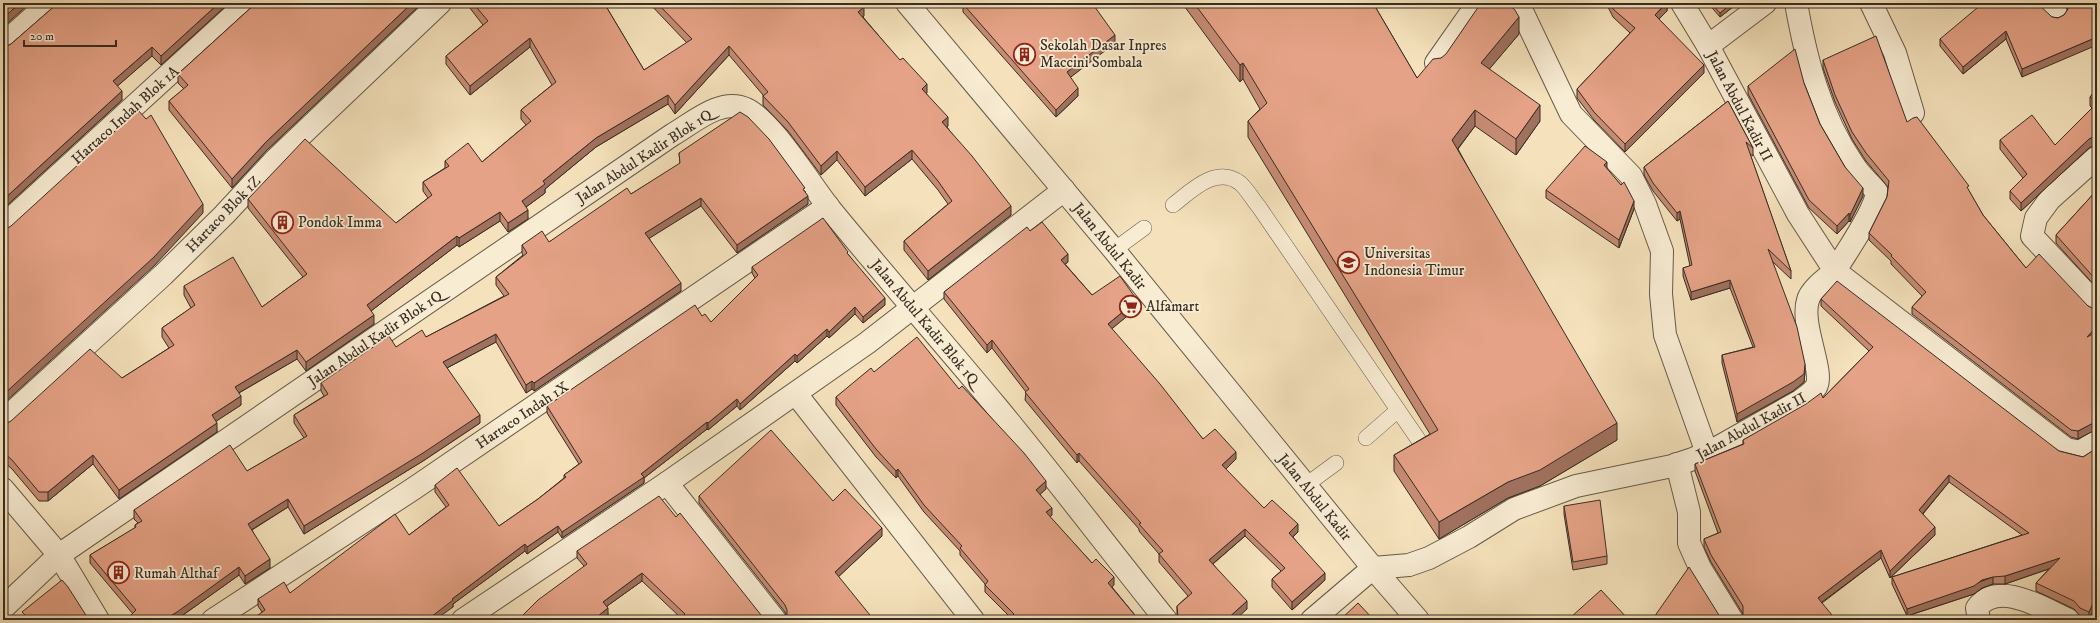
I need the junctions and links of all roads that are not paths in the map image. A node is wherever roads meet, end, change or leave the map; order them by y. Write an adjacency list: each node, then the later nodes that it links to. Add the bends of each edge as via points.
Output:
1 (49, 3): 11 (street)
2 (247, 3): 19 (street, Hartaco Indah Blok 1A)
3 (440, 3): 27 (street, Hartaco Blok 1Z, via 275,160 163,275)
4 (907, 3): 16 (street, Jalan Abdul Kadir)
5 (1478, 3): 13 (street)
6 (1518, 3): 31 (street, via 1570,114 1631,176 1645,204 1662,251 1661,294 1665,335)
7 (1682, 3): 12 (street)
8 (1765, 3): 12 (street, Jalan Abdul Kadir II)
9 (1796, 3): 22 (street, via 1800,29 1818,94 1831,126 1853,165 1877,192 1874,204)
10 (1871, 3): 14 (street, via 1895,53)
11 (3, 44)
12 (1708, 46): 22 (street, Jalan Abdul Kadir II, via 1798,214)
13 (1436, 64)
14 (1913, 114)
15 (2097, 157): 23 (street, via 2050,199 2036,218 2032,236)
16 (1064, 190): 21 (street, Jalan Abdul Kadir); 24 (street)
17 (1173, 205): 26 (lane, via 1203,182 1218,177 1230,178 1241,184 1260,207)
18 (828, 206): 24 (street, Jalan Abdul Kadir Blok 1Q); 37 (street, Jalan Abdul Kadir Blok 1Q, via 761,120 747,109 731,105 716,109 672,135); 41 (street, Hartaco Indah 1X, via 413,489)
19 (3, 226)
20 (1144, 228): 21 (lane)
21 (1114, 250): 35 (street, Jalan Abdul Kadir)
22 (1835, 271): 29 (street, via 2066,449 2080,452); 31 (street, Jalan Abdul Kadir II, via 1813,292 1806,309 1808,336 1817,369 1817,386 1800,401)
23 (2097, 305)
24 (912, 307): 25 (street); 45 (street, Jalan Abdul Kadir Blok 1Q, via 997,407)
25 (796, 394): 34 (street); 44 (street)
26 (1398, 410): 28 (lane); 30 (lane)
27 (3, 421)
28 (1366, 438)
29 (2097, 441)
30 (1422, 445)
31 (1707, 453): 33 (street, Jalan Abdul Kadir II)
32 (1336, 463): 35 (lane)
33 (1677, 464): 38 (street, Jalan Abdul Kadir II, via 1576,486 1514,510 1429,558 1409,565); 48 (street, via 1689,512 1689,543 1700,568)
34 (666, 483): 42 (street); 43 (street)
35 (1306, 485): 38 (street, Jalan Abdul Kadir)
36 (3, 489): 37 (street)
37 (59, 555): 39 (street, Jalan Abdul Kadir Blok 1Q); 40 (street)
38 (1373, 568): 46 (street); 47 (street, Jalan Abdul Kadir)
39 (3, 608)
40 (98, 620)
41 (213, 620)
42 (463, 620)
43 (775, 620)
44 (973, 620)
45 (1166, 620)
46 (1312, 620)
47 (1418, 620)
48 (1732, 620)
49 (1979, 620): 50 (street, via 1977,608 1982,600 2003,594 2022,599)
50 (2070, 620)

